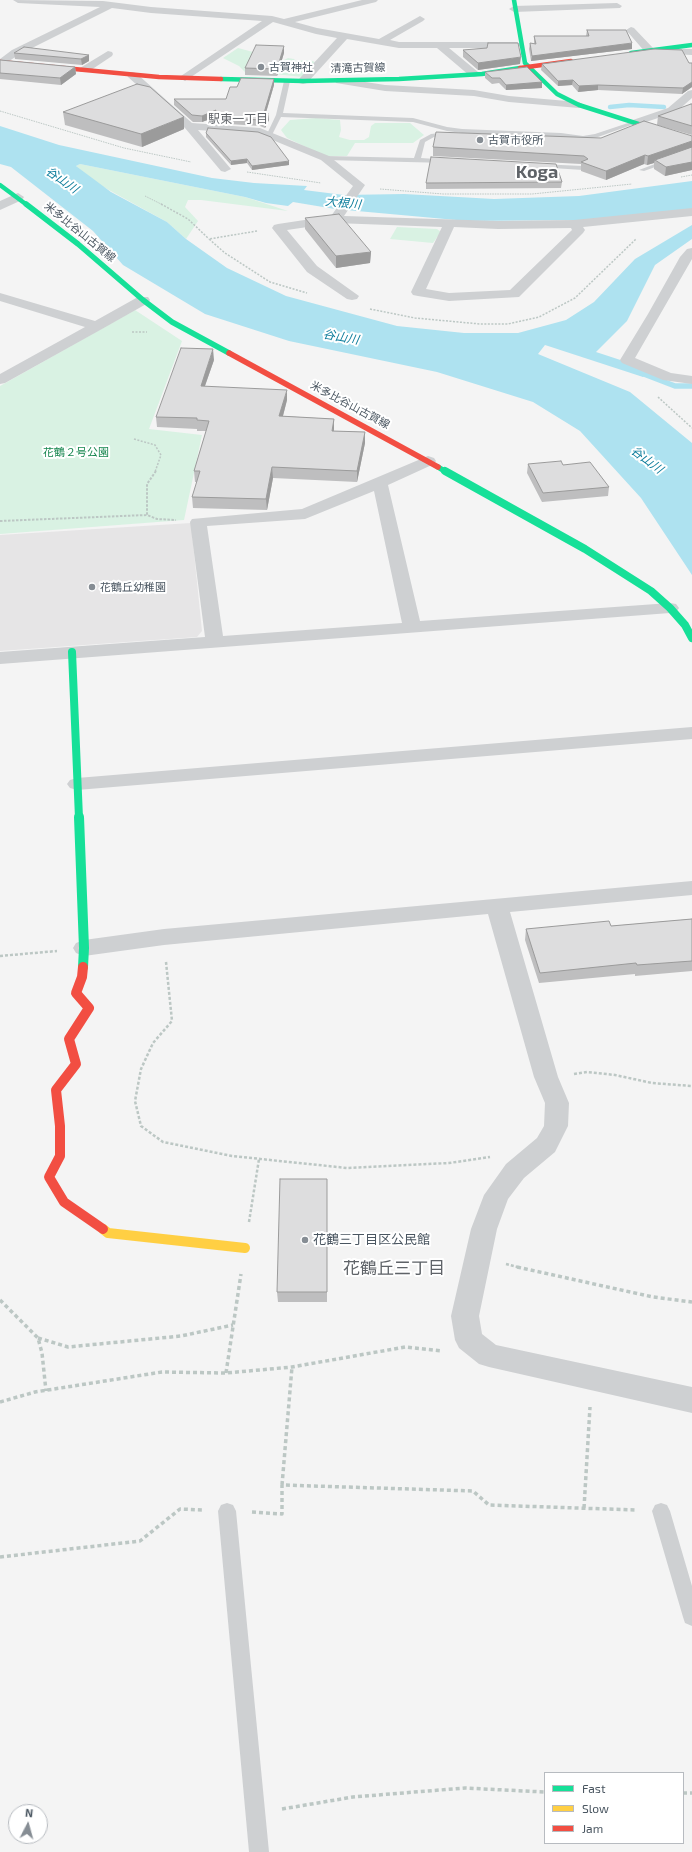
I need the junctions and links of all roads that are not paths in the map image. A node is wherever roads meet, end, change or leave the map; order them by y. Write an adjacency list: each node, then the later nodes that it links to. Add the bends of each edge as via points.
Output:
1 (18, 0): 4 (street)
2 (340, 0): 5 (street)
3 (373, 0): 5 (street)
4 (115, 2): 8 (street, via 151,10); 22 (street)
5 (353, 4): 10 (street)
6 (514, 5): 7 (street); 15 (main road)
7 (617, 6)
8 (272, 19): 10 (street); 27 (street)
9 (420, 19): 13 (street)
10 (283, 22): 12 (street)
11 (632, 30): 17 (street)
12 (344, 36): 13 (street); 29 (street)
13 (380, 42): 14 (street, via 399,45)
14 (439, 45): 15 (street); 25 (street)
15 (521, 45): 23 (main road)
16 (692, 45): 17 (main road)
17 (650, 51): 18 (street); 20 (main road)
18 (692, 52)
19 (108, 54): 24 (street)
20 (620, 55)
21 (583, 60): 23 (main road, 清滝古賀線)
22 (1, 62): 24 (main road, 清滝古賀線)
23 (528, 67): 25 (main road, 清滝古賀線); 32 (main road, via 557,94)
24 (84, 70): 26 (main road, 清滝古賀線)
25 (474, 74): 30 (main road, 清滝古賀線)
26 (132, 75): 27 (main road, 清滝古賀線); 35 (street)
27 (185, 78): 28 (main road, 清滝古賀線)
28 (287, 81): 29 (main road, 清滝古賀線); 33 (lane)
29 (303, 81): 30 (main road, 清滝古賀線)
30 (340, 81): 32 (street, via 385,88 474,93)
31 (690, 96): 34 (street, via 672,110)
32 (579, 105): 34 (main road)
33 (279, 115): 36 (lane, via 413,120 426,122); 37 (lane)
34 (634, 123): 38 (lane, via 590,138); 40 (main road)
35 (189, 126): 37 (street, via 260,131); 48 (street)
36 (447, 131): 38 (lane); 39 (lane); 44 (lane, via 422,141)
37 (270, 134): 43 (street)
38 (567, 136): 41 (lane, via 554,141)
39 (471, 140)
40 (692, 141)
41 (538, 142)
42 (692, 152): 49 (lane)
43 (325, 158): 44 (lane); 54 (street, via 359,185)
44 (416, 159): 45 (lane)
45 (456, 161)
46 (528, 165): 47 (lane)
47 (583, 168)
48 (225, 169)
49 (642, 170)
50 (0, 184): 51 (main road, 米多比谷山古賀線)
51 (18, 197): 52 (street); 60 (main road, 米多比谷山古賀線)
52 (0, 206)
53 (692, 212): 56 (street)
54 (335, 219): 55 (street); 58 (street, via 278,228 312,269)
55 (449, 224): 56 (street); 56 (street, via 418,292 449,297 514,294 579,230)
56 (574, 224)
57 (692, 252): 63 (street, via 686,256 627,360 668,377)
58 (352, 296)
59 (0, 297): 61 (street)
60 (143, 300): 61 (street); 64 (main road, 米多比谷山古賀線, via 196,336)
61 (97, 326): 62 (street)
62 (0, 380)
63 (692, 380)
64 (428, 461): 65 (street); 66 (main road, 米多比谷山古賀線, via 585,549 651,591)
65 (380, 483): 67 (street); 69 (street, via 306,514 198,522)
66 (670, 608): 67 (street); 68 (main road, 米多比谷山古賀線, via 685,625)
67 (412, 627): 69 (street)
68 (692, 638)
69 (215, 642): 70 (street)
70 (72, 652): 71 (street); 73 (main road)
71 (0, 658)
72 (692, 733): 73 (street)
73 (77, 784): 76 (main road)
74 (692, 888): 75 (street)
75 (497, 906): 76 (street, via 281,925); 78 (street, via 546,1077 557,1103 556,1126 546,1145 515,1171 497,1195 484,1229 465,1316 469,1340 489,1356)
76 (84, 948): 77 (main road, via 82,977 76,992 89,1008 70,1039 76,1064 56,1090 60,1156 49,1177 64,1202 108,1233)
77 (245, 1248)
78 (692, 1400)
79 (227, 1511): 82 (lane)
80 (661, 1511): 81 (lane)
81 (692, 1617)
82 (259, 1852)

